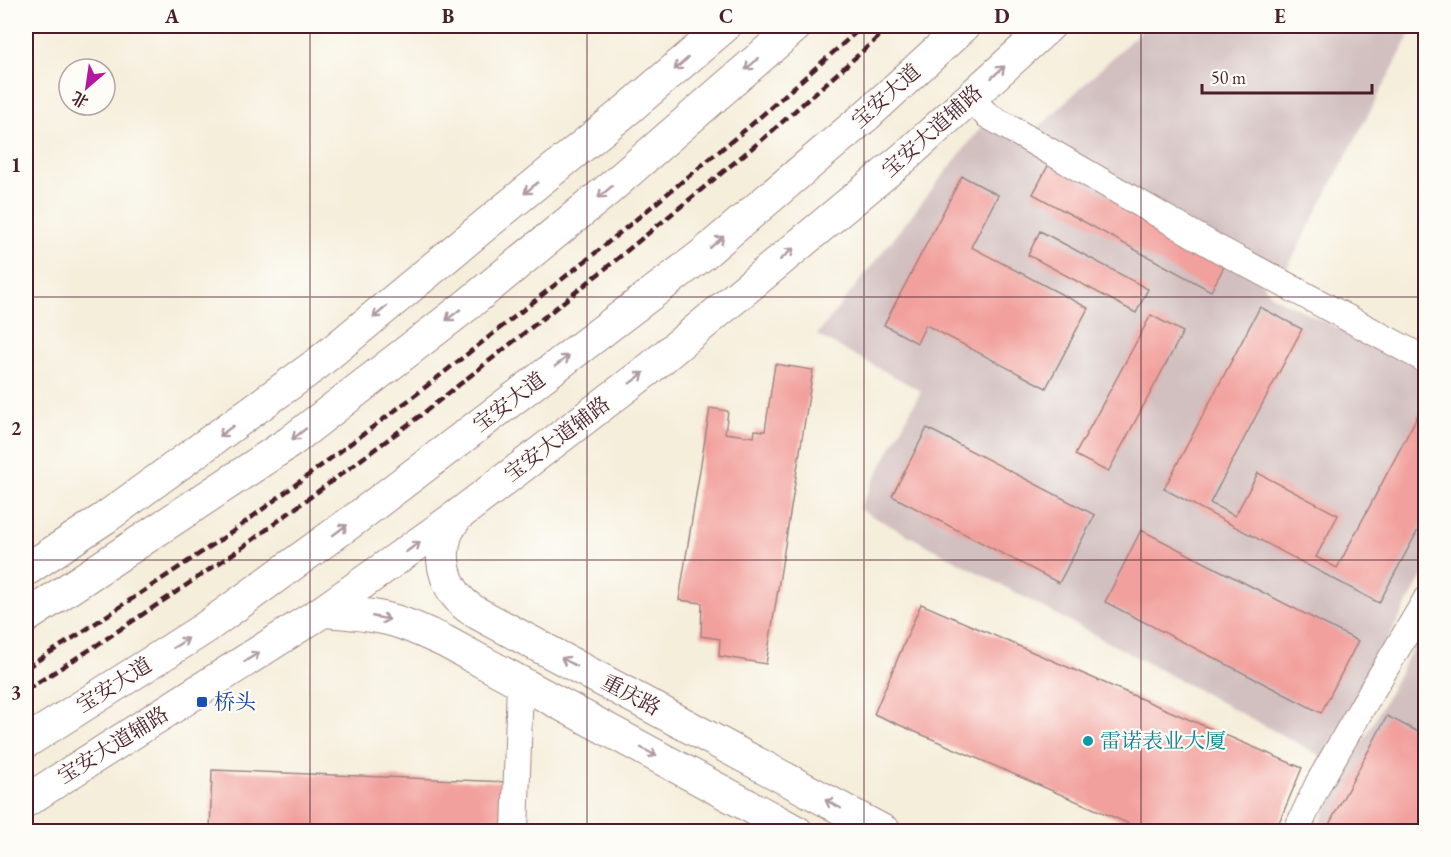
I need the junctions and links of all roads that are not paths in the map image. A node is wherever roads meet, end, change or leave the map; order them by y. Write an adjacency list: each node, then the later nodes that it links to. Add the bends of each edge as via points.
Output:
1 (725, 26): 8 (main road, one-way to 8, via 317,364 105,518)
2 (796, 26): 11 (main road, one-way to 11, via 466,306 290,442)
3 (964, 26): 15 (main road, 宝安大道, one-way to 3, via 205,628 701,256 867,115)
4 (1049, 26): 5 (main road, 宝安大道辅路, one-way to 4)
5 (970, 98): 6 (lane, via 987,115 1217,248); 7 (main road, 宝安大道辅路, one-way to 5, via 648,370 906,156)
6 (1425, 360)
7 (457, 516): 10 (main road, 宝安大道辅路, one-way to 7); 13 (main road, 重庆路, one-way to 7, via 463,603 450,586 444,567 447,531)
8 (26, 570)
9 (1425, 600): 21 (lane, via 1324,774)
10 (323, 611): 12 (main road, 重庆路, one-way to 12, via 394,621 444,641); 16 (main road, 宝安大道辅路, one-way to 10)
11 (26, 617)
12 (520, 683): 14 (main road, 重庆路); 18 (lane)
13 (627, 693): 14 (main road); 20 (main road, 重庆路, one-way to 13)
14 (607, 730): 17 (main road, 重庆路, one-way to 17)
15 (26, 742)
16 (26, 801)
17 (767, 824): 19 (main road, 重庆路)
18 (515, 831)
19 (797, 831)
20 (885, 831)
21 (1296, 831)

